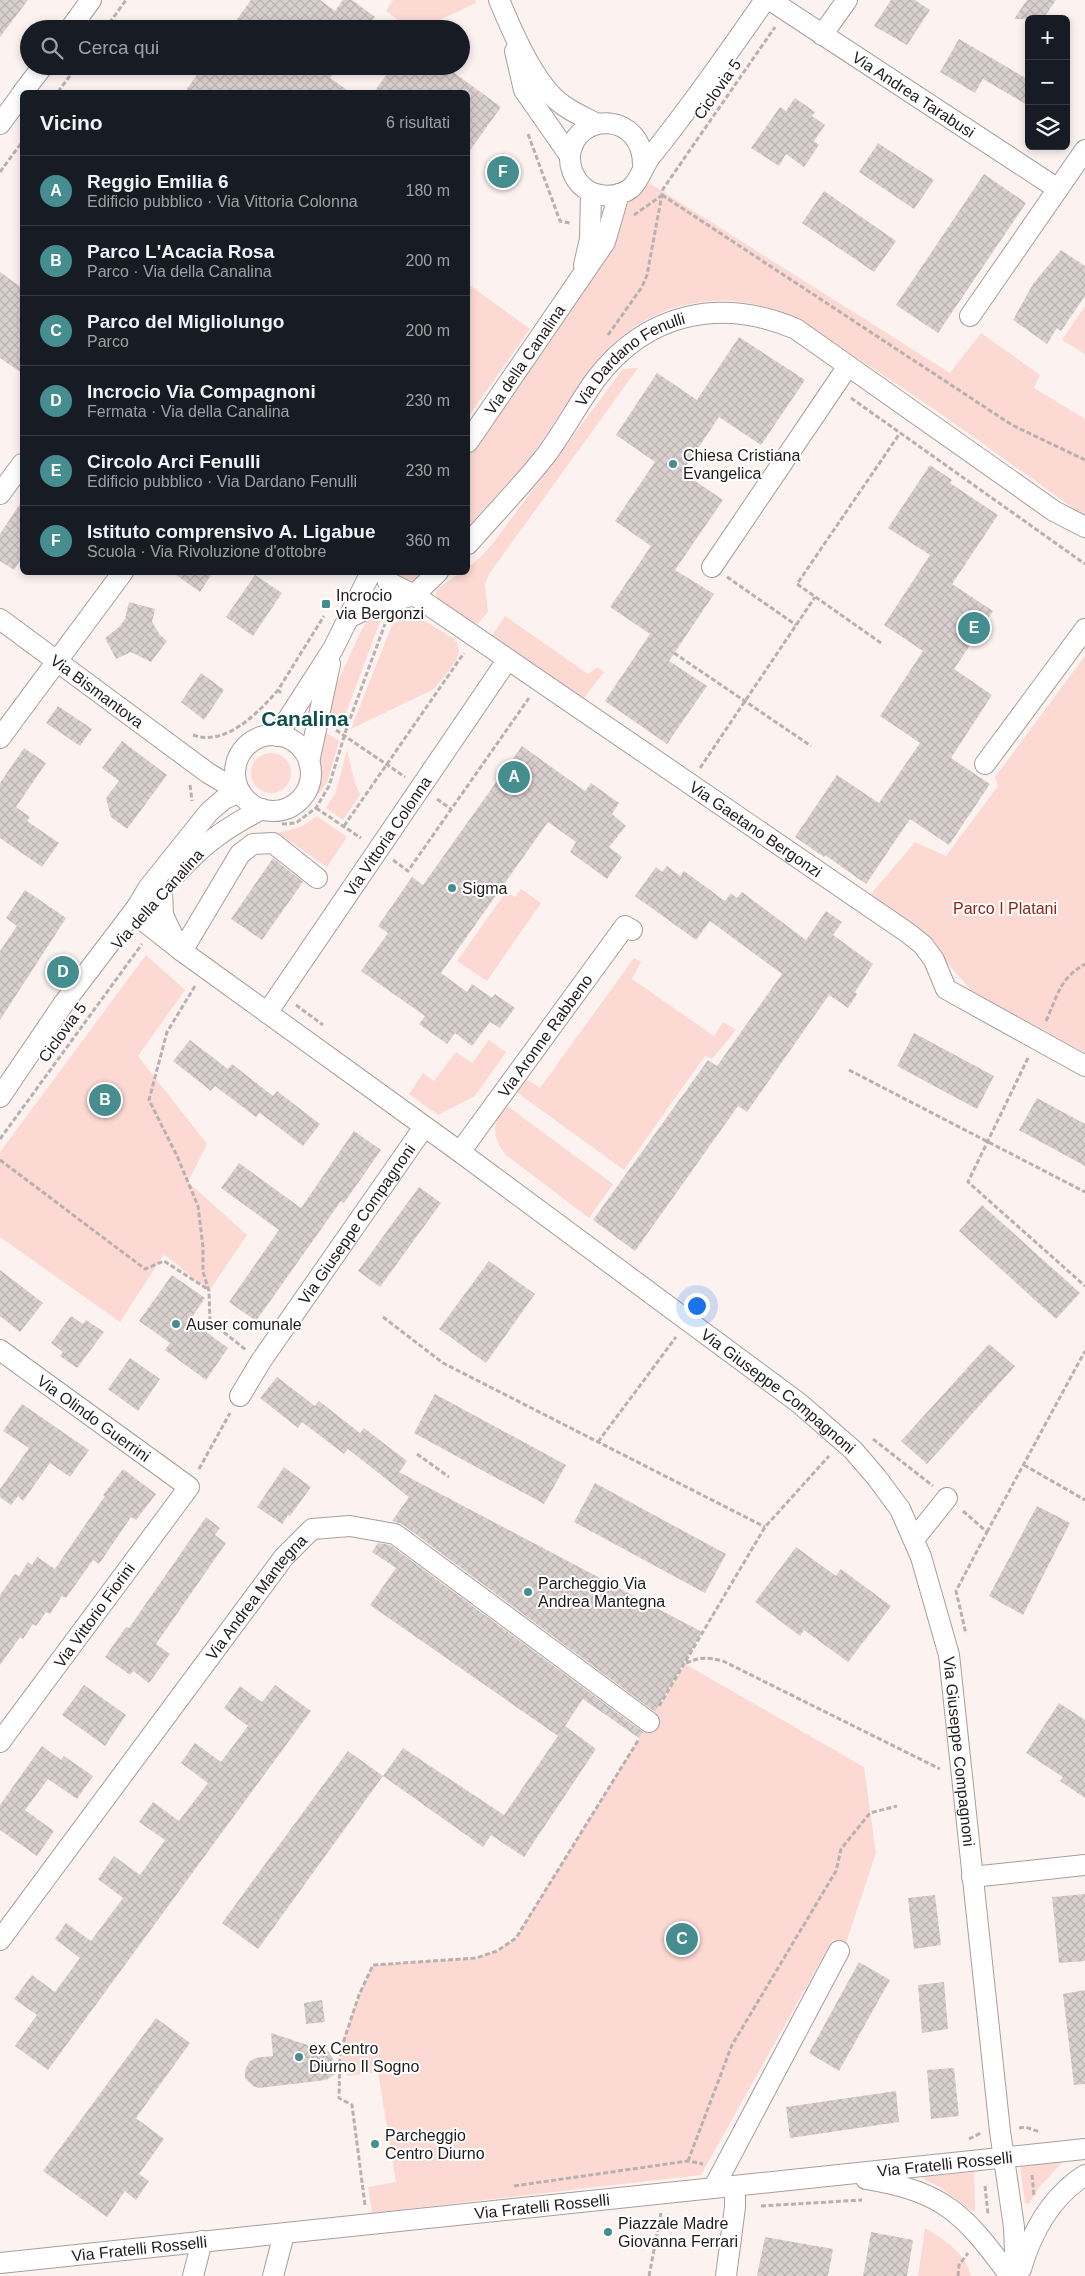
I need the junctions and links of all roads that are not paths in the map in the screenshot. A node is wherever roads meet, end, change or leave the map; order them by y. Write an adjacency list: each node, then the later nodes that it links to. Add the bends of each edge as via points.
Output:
1 (91, 0): 6 (street)
2 (500, 0): 7 (street)
3 (765, 0): 12 (street)
4 (770, 0): 8 (street, Via Andrea Tarabusi)
5 (847, 0): 8 (street)
6 (77, 20)
7 (510, 24): 14 (street, via 537,77 562,105); 17 (street, via 524,90)
8 (822, 35): 19 (street, Via Andrea Tarabusi)
9 (36, 75): 10 (street)
10 (25, 90)
11 (20, 97): 13 (street)
12 (681, 118): 15 (street, via 655,132); 18 (street)
13 (0, 124)
14 (597, 124): 15 (street, via 623,126); 17 (street, via 579,136)
15 (633, 134): 18 (street, via 640,144)
16 (1085, 150): 19 (street)
17 (570, 156): 20 (street, via 575,178)
18 (643, 166): 21 (street, via 630,188)
19 (1058, 189): 23 (street)
20 (591, 193): 21 (street); 22 (street, Via della Canalina, via 590,239)
21 (619, 194): 22 (street, Via della Canalina, via 605,242)
22 (581, 278): 25 (street, Via della Canalina)
23 (970, 316)
24 (848, 366): 28 (street, Via Dardano Fenulli, via 1054,511); 29 (street, Via Dardano Fenulli, via 796,330 758,316 723,311 702,313 660,326 641,336 597,378 546,455); 30 (street)
25 (470, 439)
26 (20, 467): 27 (street)
27 (0, 494)
28 (1085, 527)
29 (470, 542)
30 (712, 567)
31 (121, 575): 41 (street)
32 (370, 575): 36 (street, Via della Canalina)
33 (385, 575): 35 (street, Via Gaetano Bergonzi, via 388,582)
34 (434, 575): 35 (street)
35 (406, 597): 36 (street); 40 (street, Via Gaetano Bergonzi)
36 (350, 617): 39 (street, Via della Canalina)
37 (0, 618): 41 (street, Via Bismantova)
38 (1085, 629): 46 (street)
39 (334, 649): 42 (street, Via della Canalina); 44 (street, Via della Canalina)
40 (508, 659): 55 (street, Via Vittoria Colonna); 56 (street, Via Gaetano Bergonzi, via 916,939 934,960 946,989)
41 (56, 660): 43 (street); 45 (street, Via Bismantova)
42 (277, 736): 44 (street, via 294,742); 47 (street, via 263,736 248,744)
43 (0, 738)
44 (309, 762): 49 (street, Via della Canalina, via 308,786 299,800 278,810)
45 (196, 763): 47 (street); 48 (street, Via Bismantova)
46 (985, 764)
47 (236, 765): 48 (street)
48 (240, 792): 49 (street, via 250,803); 52 (street, Via della Canalina, via 224,799 210,812 149,887)
49 (262, 809): 51 (street, Via della Canalina, via 226,828 192,856)
50 (317, 878): 54 (street, via 273,843 253,844 240,854)
51 (162, 890): 52 (street, Via della Canalina); 54 (street, Via Giuseppe Compagnoni, via 163,915)
52 (138, 913): 54 (street, Via Giuseppe Compagnoni); 57 (street, Via della Canalina, via 64,1004)
53 (632, 930): 59 (street, Via Aronne Rabbeno, via 625,926)
54 (180, 950): 55 (street, Via Giuseppe Compagnoni)
55 (267, 1013): 58 (street, Via Giuseppe Compagnoni)
56 (1085, 1066)
57 (0, 1097)
58 (424, 1127): 59 (street, Via Giuseppe Compagnoni); 61 (street, Via Giuseppe Compagnoni)
59 (460, 1152): 64 (street, Via Giuseppe Compagnoni, via 799,1403 877,1478 900,1509)
60 (0, 1350): 62 (street, Via Olindo Guerrini)
61 (240, 1396)
62 (189, 1487): 66 (street, Via Vittorio Fiorini)
63 (947, 1498): 64 (street)
64 (914, 1538): 68 (street, Via Giuseppe Compagnoni, via 949,1655)
65 (649, 1722): 69 (street, Via Andrea Mantegna, via 395,1534 350,1526 312,1529 284,1557)
66 (0, 1742)
67 (1085, 1865): 68 (street)
68 (972, 1877): 72 (street, Via Giuseppe Compagnoni)
69 (0, 1940)
70 (839, 1951): 76 (street)
71 (1085, 2149): 72 (street, Via Fratelli Rosselli)
72 (1004, 2158): 74 (street, Via Fratelli Rosselli); 85 (street, Via Giuseppe Compagnoni)
73 (1085, 2175): 85 (street, via 1067,2189 1043,2216)
74 (839, 2176): 75 (street, Via Fratelli Rosselli); 84 (street, via 884,2182 928,2195 954,2210 981,2237)
75 (736, 2186): 76 (street, Via Fratelli Rosselli); 83 (street)
76 (714, 2187): 77 (street, Via Fratelli Rosselli)
77 (284, 2234): 78 (street, Via Fratelli Rosselli); 82 (street)
78 (202, 2240): 80 (street, Via Fratelli Rosselli); 81 (street)
79 (0, 2263): 80 (street, Via Fratelli Rosselli)
80 (34, 2268)
81 (193, 2276)
82 (274, 2276)
83 (726, 2276)
84 (1010, 2276)
85 (1018, 2276)

